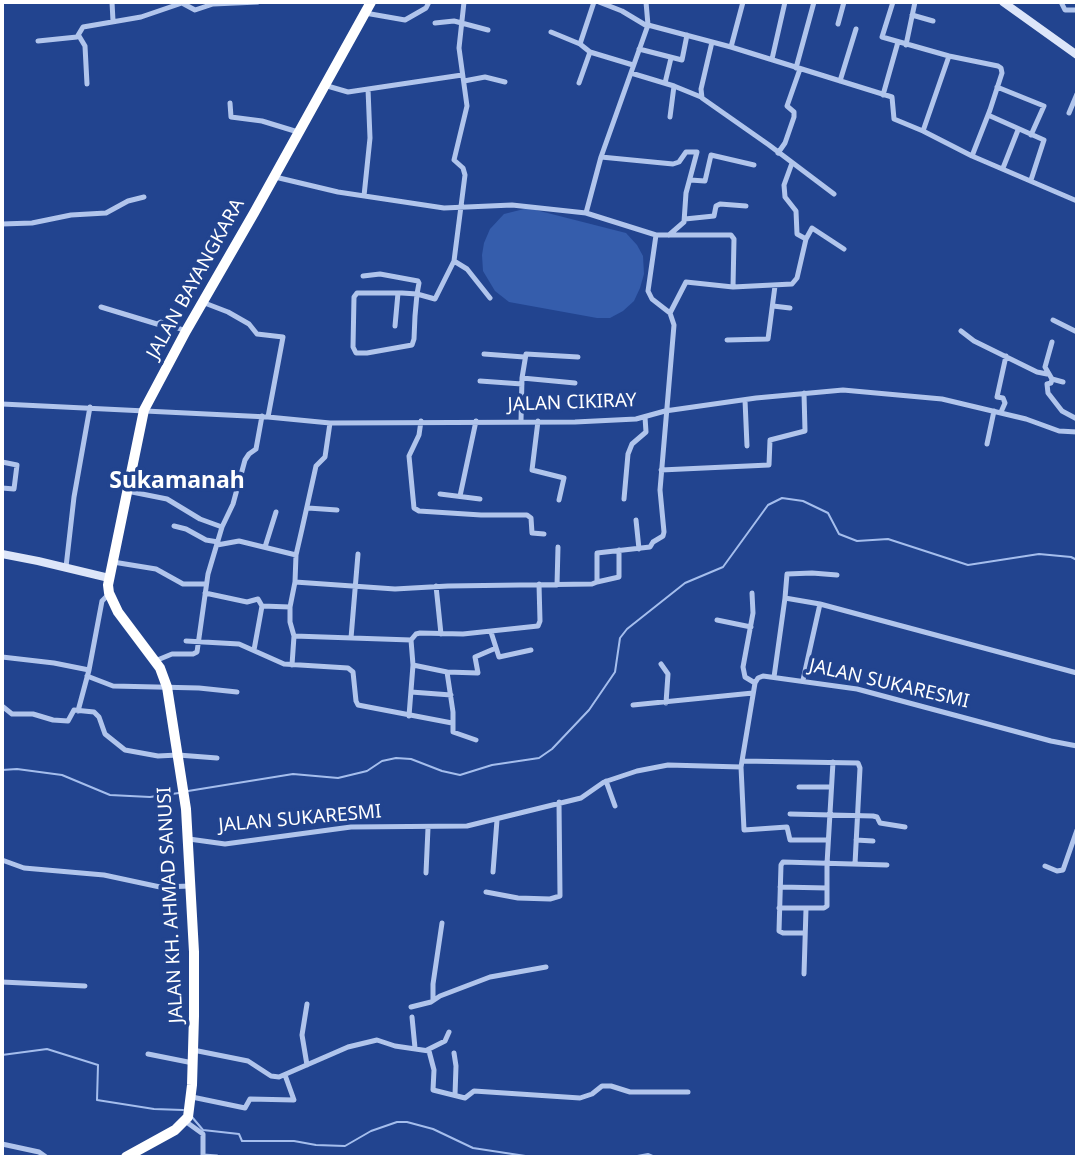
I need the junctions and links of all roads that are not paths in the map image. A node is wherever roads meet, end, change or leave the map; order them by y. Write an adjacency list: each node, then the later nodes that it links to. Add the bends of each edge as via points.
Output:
1 (111, 2): 19 (street)
2 (258, 2): 19 (street, via 213,4 195,10 182,3)
3 (370, 2): 17 (highway, JALAN BAYANGKARA)
4 (429, 2): 17 (street, via 405,20)
5 (464, 2): 21 (street)
6 (597, 2): 24 (street, via 622,10); 33 (street)
7 (646, 2): 24 (street)
8 (743, 2): 35 (street)
9 (785, 2): 41 (street)
10 (814, 2): 43 (street)
11 (844, 2): 23 (street)
12 (893, 2): 32 (street, via 882,37)
13 (915, 2): 18 (street)
14 (1003, 2): 38 (street)
15 (1061, 2): 16 (street, via 1065,10)
16 (1077, 10)
17 (365, 13): 51 (highway, JALAN BAYANGKARA)
18 (912, 15): 20 (street); 34 (street)
19 (113, 21): 29 (street, via 82,27)
20 (933, 21)
21 (461, 22): 22 (street); 26 (street); 45 (street)
22 (435, 23)
23 (838, 24)
24 (647, 26): 28 (street); 36 (street)
25 (856, 29): 46 (street)
26 (488, 30)
27 (551, 32): 33 (street)
28 (687, 35): 31 (street); 40 (street, via 682,60)
29 (79, 36): 30 (street); 50 (street, via 85,46)
30 (38, 41)
31 (712, 42): 35 (street); 57 (street)
32 (898, 42): 34 (street); 55 (street)
33 (580, 44): 37 (street)
34 (906, 45): 39 (street)
35 (731, 47): 41 (street)
36 (639, 50): 40 (street); 42 (street)
37 (590, 52): 42 (street); 48 (street)
38 (1077, 55)
39 (949, 56): 53 (street, via 1000,67); 63 (street)
40 (671, 58): 49 (street)
41 (772, 60): 43 (street)
42 (634, 65): 44 (street)
43 (798, 68): 46 (street); 66 (street, via 787,106 794,117)
44 (631, 73): 49 (street); 68 (street)
45 (463, 78): 47 (street); 54 (street); 80 (street, via 467,106 454,158 465,175)
46 (841, 81): 55 (street)
47 (505, 82)
48 (579, 83)
49 (665, 83): 52 (street)
50 (87, 84)
51 (324, 85): 54 (street, via 343,92); 64 (highway, JALAN BAYANGKARA)
52 (674, 86): 57 (street); 61 (street)
53 (998, 87): 60 (street); 65 (street, via 1044,106)
54 (368, 89): 76 (street, via 370,138)
55 (883, 94): 63 (street, via 894,99 894,120)
56 (1077, 94): 59 (street)
57 (701, 97): 66 (street)
58 (230, 103): 64 (street, via 231,117)
59 (1069, 113)
60 (988, 115): 62 (street); 67 (street)
61 (670, 117)
62 (1018, 130): 65 (street); 71 (street)
63 (923, 131): 67 (street)
64 (298, 132): 72 (highway, JALAN BAYANGKARA)
65 (1031, 135): 74 (street, via 1045,142)
66 (778, 153): 69 (street)
67 (972, 156): 71 (street)
68 (601, 157): 73 (street, via 673,164 686,152 695,152); 81 (street)
69 (792, 163): 75 (street); 86 (street, via 785,197 796,211 797,234)
70 (754, 165): 73 (street, via 711,155 705,181)
71 (1003, 168): 74 (street)
72 (272, 176): 76 (street); 95 (highway, JALAN BAYANGKARA)
73 (690, 180): 82 (street)
74 (1031, 180): 78 (street)
75 (834, 194)
76 (364, 196): 80 (street)
77 (144, 197): 83 (street, via 106,213)
78 (1077, 201)
79 (746, 206): 82 (street, via 720,204 714,216)
80 (459, 208): 81 (street, via 512,205); 88 (street)
81 (586, 213): 85 (street)
82 (685, 219): 84 (street)
83 (2, 223)
84 (669, 234): 85 (street); 91 (street, via 733,236)
85 (656, 235): 99 (street, via 648,291)
86 (806, 239): 87 (street, via 815,228); 90 (street, via 796,280)
87 (844, 249)
88 (454, 261): 93 (street, via 437,298); 94 (street, via 467,269)
89 (363, 276): 93 (street, via 416,280)
90 (775, 286): 91 (street); 96 (street)
91 (733, 287): 99 (street, via 686,282)
92 (398, 293): 93 (street); 93 (street, via 355,294 356,353 412,345); 101 (street)
93 (417, 294)
94 (490, 298)
95 (202, 302): 102 (highway, JALAN BAYANGKARA); 123 (street, via 249,324 257,334 283,337)
96 (773, 306): 98 (street); 105 (street, via 767,340)
97 (101, 307): 102 (street)
98 (790, 308)
99 (670, 313): 121 (street, via 674,325)
100 (1053, 320): 104 (street)
101 (395, 326)
102 (186, 331): 120 (highway, JALAN BAYANGKARA)
103 (961, 331): 108 (street)
104 (1077, 332)
105 (727, 340)
106 (1052, 342): 111 (street, via 1045,365)
107 (484, 354): 109 (street)
108 (1006, 356): 111 (street); 122 (street, via 997,397 1005,403)
109 (524, 358): 110 (street, via 529,353); 113 (street)
110 (578, 358)
111 (1050, 380): 114 (street); 125 (street, via 1048,393 1066,414)
112 (480, 381): 113 (street)
113 (522, 381): 115 (street); 128 (street)
114 (1063, 382)
115 (575, 383)
116 (803, 393): 117 (street, JALAN CIKIRAY); 122 (street, JALAN CIKIRAY, via 843,390 927,397); 135 (street, via 805,431 770,439 769,465)
117 (745, 400): 121 (street, JALAN CIKIRAY); 133 (street)
118 (2, 404): 119 (street, JALAN CIKIRAY)
119 (90, 407): 120 (street, JALAN CIKIRAY); 159 (street)
120 (144, 410): 123 (street, JALAN CIKIRAY); 137 (highway, JALAN BAYANGKARA)
121 (665, 411): 124 (street, JALAN CIKIRAY); 135 (street)
122 (998, 412): 131 (street, JALAN CIKIRAY); 132 (street)
123 (265, 416): 130 (street, JALAN CIKIRAY); 148 (street, via 256,449 244,460)
124 (645, 417): 129 (street, JALAN CIKIRAY); 141 (street, via 646,432 632,443 628,454)
125 (1077, 419)
126 (421, 421): 127 (street, JALAN CIKIRAY); 130 (street, JALAN CIKIRAY); 149 (street, via 410,456 414,508 527,514 532,533)
127 (476, 421): 128 (street, JALAN CIKIRAY); 139 (street)
128 (521, 421): 129 (street, JALAN CIKIRAY)
129 (538, 421): 142 (street, via 532,470 564,478)
130 (330, 423): 143 (street)
131 (1077, 432)
132 (987, 443)
133 (747, 446)
134 (2, 462): 136 (street, via 16,464 14,489)
135 (662, 470): 153 (street, via 663,536)
136 (2, 488)
137 (127, 491): 148 (street, via 167,499); 158 (highway, JALAN BAYANGKARA)
138 (440, 494): 139 (street)
139 (460, 496): 140 (street)
140 (480, 499)
141 (624, 499)
142 (559, 500)
143 (308, 508): 144 (street); 157 (street)
144 (337, 510)
145 (276, 512): 151 (street)
146 (636, 520): 153 (street)
147 (174, 526): 150 (street)
148 (222, 527): 150 (street)
149 (544, 534)
150 (218, 543): 151 (street, via 239,541); 164 (street)
151 (265, 547): 157 (street)
152 (558, 547): 167 (street)
153 (639, 549): 154 (street)
154 (619, 550): 163 (street, via 619,577); 163 (street, via 597,554)
155 (2, 554): 159 (street)
156 (358, 554): 166 (street)
157 (296, 555): 162 (street)
158 (113, 562): 161 (highway, JALAN BAYANGKARA); 164 (street, via 156,569 183,584)
159 (66, 567): 161 (street)
160 (836, 575): 172 (street, via 787,574)
161 (109, 578): 169 (highway, JALAN BAYANGKARA)
162 (295, 582): 166 (street); 175 (street)
163 (597, 582): 167 (street)
164 (206, 584): 170 (street)
165 (539, 584): 167 (street); 168 (street); 178 (street, via 540,625)
166 (356, 585): 168 (street, via 395,589); 181 (street)
167 (557, 585)
168 (436, 586): 179 (street)
169 (109, 593): 189 (highway, JALAN KH. AHMAD SANUSI); 194 (street, via 102,601)
170 (205, 593): 174 (street, via 247,602 258,599); 184 (street)
171 (752, 593): 177 (street)
172 (785, 598): 173 (street); 196 (street)
173 (820, 604): 195 (street); 197 (street)
174 (262, 606): 175 (street); 186 (street)
175 (290, 607): 180 (street)
176 (717, 620): 177 (street)
177 (751, 627): 198 (street, via 743,672)
178 (491, 632): 179 (street); 185 (street)
179 (441, 634): 182 (street, via 416,634)
180 (294, 636): 181 (street); 191 (street)
181 (351, 638): 182 (street)
182 (411, 640): 192 (street)
183 (186, 641): 184 (street)
184 (198, 642): 186 (street, via 239,643); 189 (street, via 196,653 172,654)
185 (496, 648): 187 (street, via 501,657); 193 (street, via 475,657 478,673)
186 (254, 650): 191 (street)
187 (531, 650)
188 (2, 657): 194 (street, via 54,663)
189 (155, 661): 199 (highway, JALAN KH. AHMAD SANUSI)
190 (661, 664): 204 (street, via 668,674)
191 (292, 665): 208 (street, via 350,669 358,705)
192 (413, 665): 193 (street); 201 (street)
193 (447, 672): 203 (street)
194 (88, 673): 199 (street, via 113,686); 207 (street)
195 (1077, 673)
196 (775, 677): 197 (street, JALAN SUKARESMI); 198 (street, JALAN SUKARESMI, via 760,676)
197 (803, 680): 211 (street, JALAN SUKARESMI, via 857,689)
198 (755, 683): 202 (street)
199 (167, 687): 200 (street); 212 (highway, JALAN KH. AHMAD SANUSI)
200 (237, 692)
201 (411, 692): 203 (street); 208 (street)
202 (753, 694): 204 (street); 215 (street)
203 (451, 695): 209 (street)
204 (666, 703): 205 (street)
205 (633, 705)
206 (2, 706): 207 (street, via 12,714 68,721 73,710)
207 (79, 711): 212 (street, via 97,714 105,734 125,750)
208 (409, 716): 209 (street)
209 (452, 723): 210 (street, via 454,733)
210 (476, 740)
211 (1077, 746)
212 (178, 755): 213 (street); 228 (highway, JALAN KH. AHMAD SANUSI)
213 (217, 758)
214 (833, 762): 215 (street, JALAN SUKARESMI); 218 (street); 223 (street, via 860,766)
215 (741, 764): 216 (street, JALAN SUKARESMI, via 662,766); 230 (street, via 744,830 788,827 790,840)
216 (606, 781): 219 (street, JALAN SUKARESMI, via 581,798); 220 (street)
217 (799, 787): 218 (street)
218 (831, 787): 222 (street)
219 (559, 802): 224 (street, JALAN SUKARESMI); 242 (street, via 560,896 518,898)
220 (615, 806)
221 (790, 814): 222 (street)
222 (830, 814): 223 (street); 230 (street)
223 (858, 816): 225 (street); 229 (street)
224 (498, 820): 226 (street, JALAN SUKARESMI); 237 (street)
225 (905, 827)
226 (428, 828): 228 (street, JALAN SUKARESMI, via 351,827 225,844); 238 (street)
227 (1077, 830): 236 (street, via 1063,870)
228 (189, 839): 239 (highway, JALAN KH. AHMAD SANUSI)
229 (856, 840): 231 (street); 234 (street)
230 (828, 841): 233 (street)
231 (873, 841)
232 (2, 860): 239 (street, via 24,868 104,875 160,887)
233 (827, 864): 234 (street); 240 (street, via 783,862); 241 (street)
234 (855, 864): 235 (street)
235 (887, 865)
236 (1045, 866)
237 (493, 872)
238 (426, 873)
239 (191, 886): 257 (highway, JALAN KH. AHMAD SANUSI)
240 (780, 887): 241 (street); 243 (street)
241 (827, 888): 244 (street, via 826,908)
242 (486, 892)
243 (779, 908): 244 (street); 246 (street, via 780,932)
244 (806, 909): 246 (street)
245 (442, 923): 251 (street)
246 (805, 933): 248 (street)
247 (546, 967): 251 (street, via 491,977)
248 (804, 974)
249 (2, 982): 250 (street)
250 (85, 986)
251 (433, 999): 253 (street)
252 (307, 1004): 262 (street, via 302,1035)
253 (411, 1007)
254 (412, 1017): 256 (street)
255 (449, 1032): 258 (street, via 444,1041)
256 (415, 1048): 258 (street); 262 (street, via 374,1040)
257 (193, 1050): 261 (highway, JALAN KH. AHMAD SANUSI); 263 (street, via 248,1061 271,1076)
258 (426, 1050): 265 (street, via 434,1070 433,1090)
259 (454, 1053): 265 (street)
260 (148, 1054): 261 (street)
261 (193, 1063): 266 (highway, JALAN KH. AHMAD SANUSI)
262 (307, 1065): 263 (street)
263 (285, 1075): 266 (street, via 294,1100 250,1099 244,1108)
264 (688, 1091): 265 (street, via 630,1092 602,1086 580,1098 474,1091 466,1098)
265 (455, 1095)
266 (189, 1110): 268 (highway, via 175,1130); 270 (street, via 203,1134 203,1156)
267 (2, 1144): 269 (street)
268 (139, 1154)
269 (46, 1157)
270 (216, 1157)

